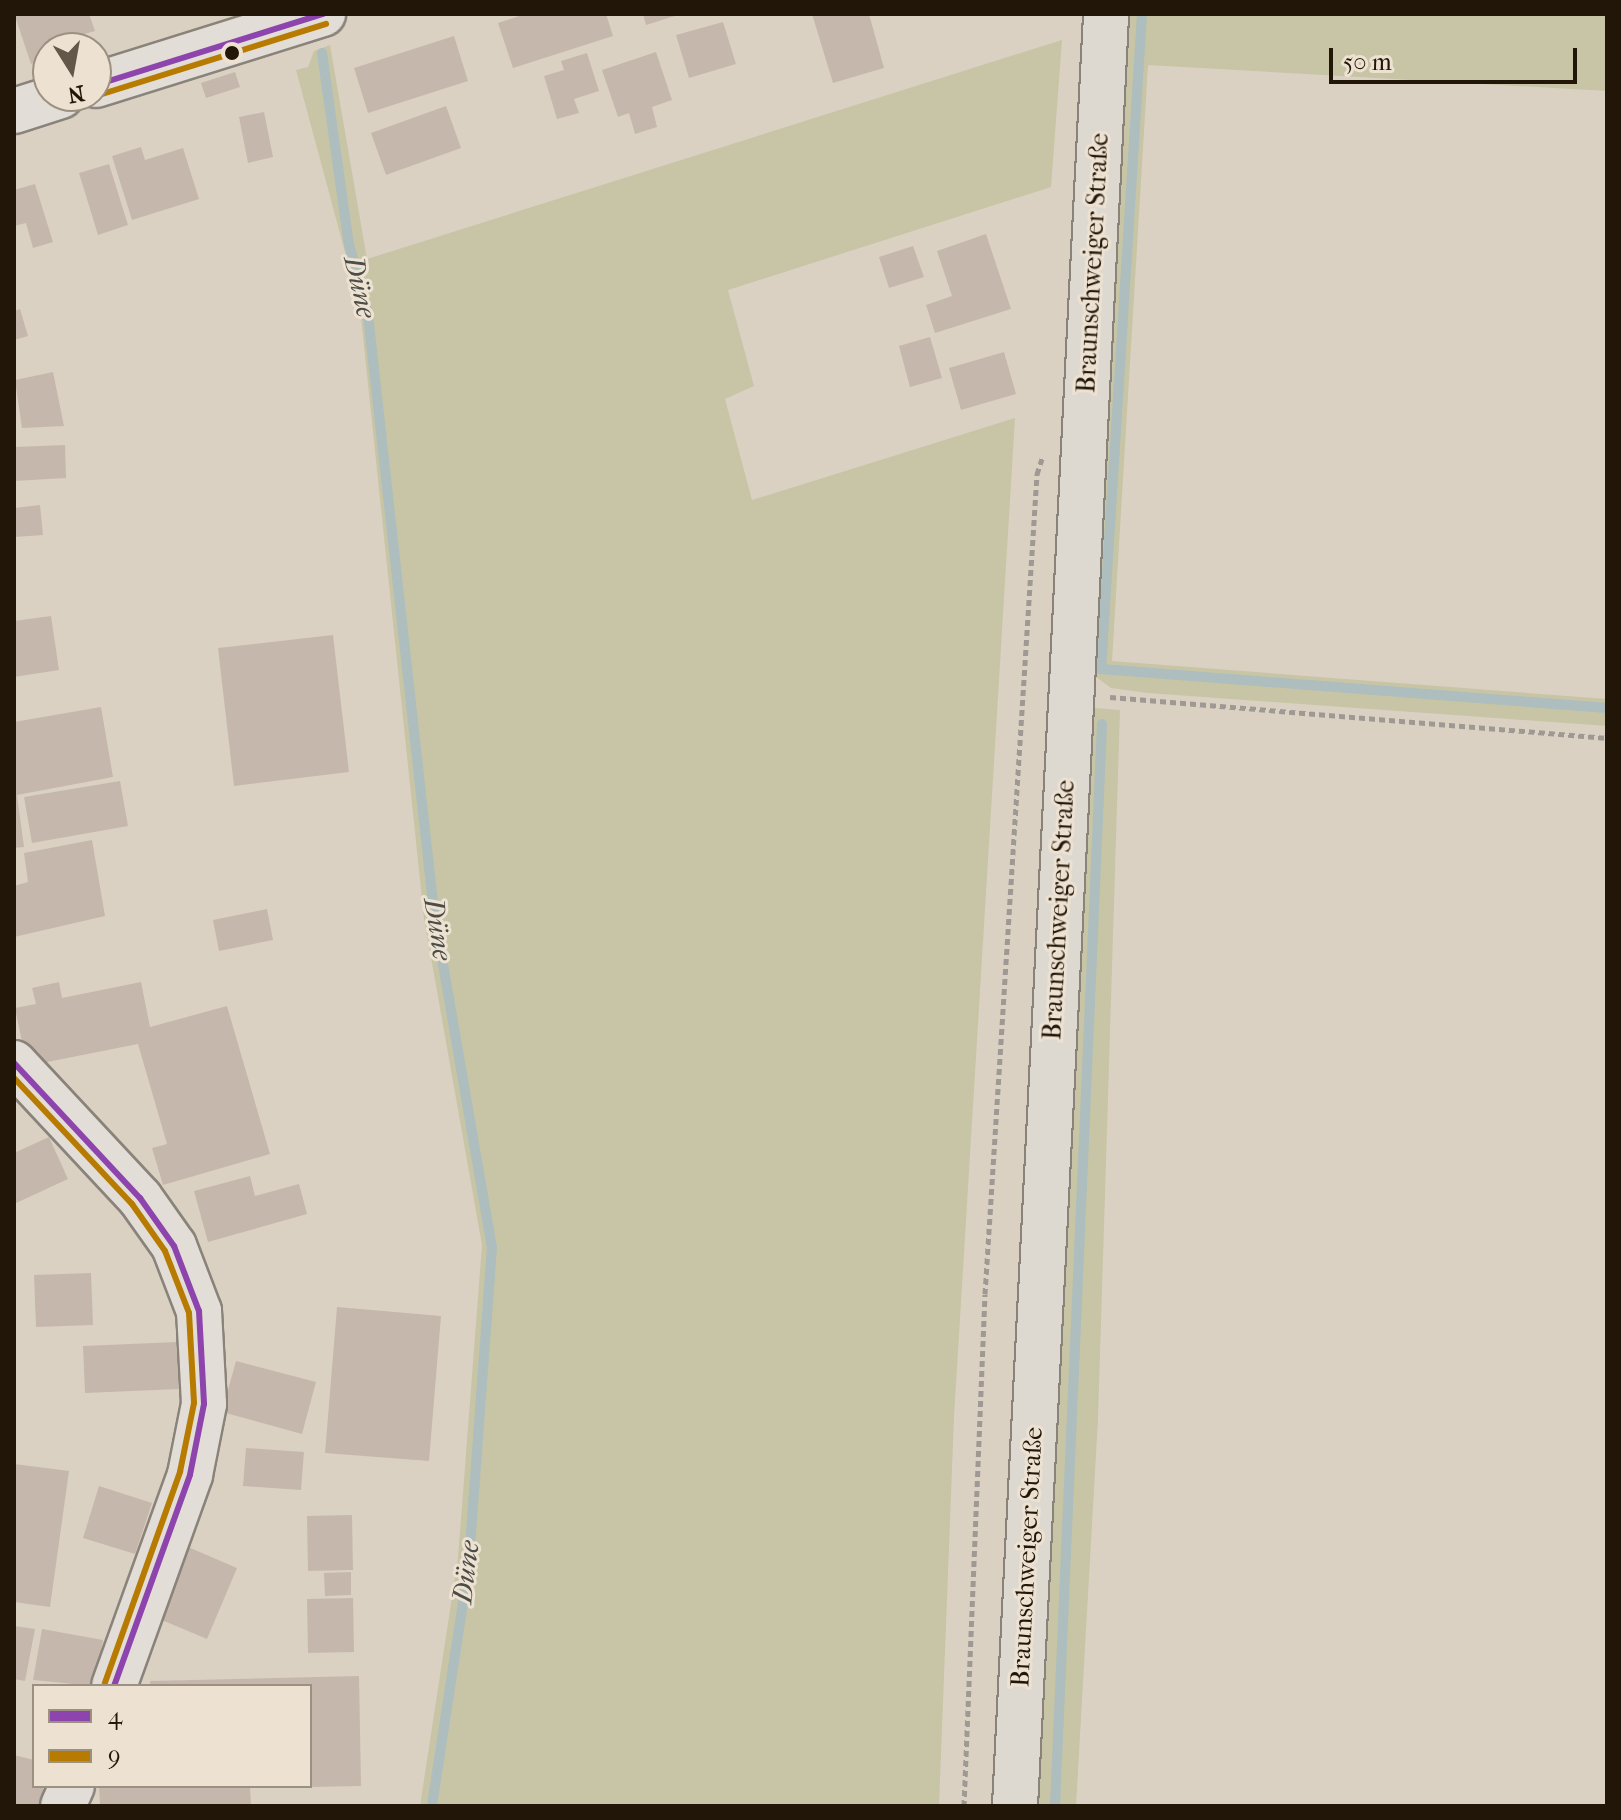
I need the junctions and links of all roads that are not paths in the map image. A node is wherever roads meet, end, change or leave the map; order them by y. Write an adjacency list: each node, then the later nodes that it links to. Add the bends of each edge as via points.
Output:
1 (1106, 14): 6 (main road, Braunschweiger Straße)
2 (303, 17): 3 (street)
3 (112, 80)
4 (14, 1063): 5 (street, via 140,1198 174,1246 199,1311 204,1404 190,1475)
5 (115, 1684)
6 (1015, 1806)

